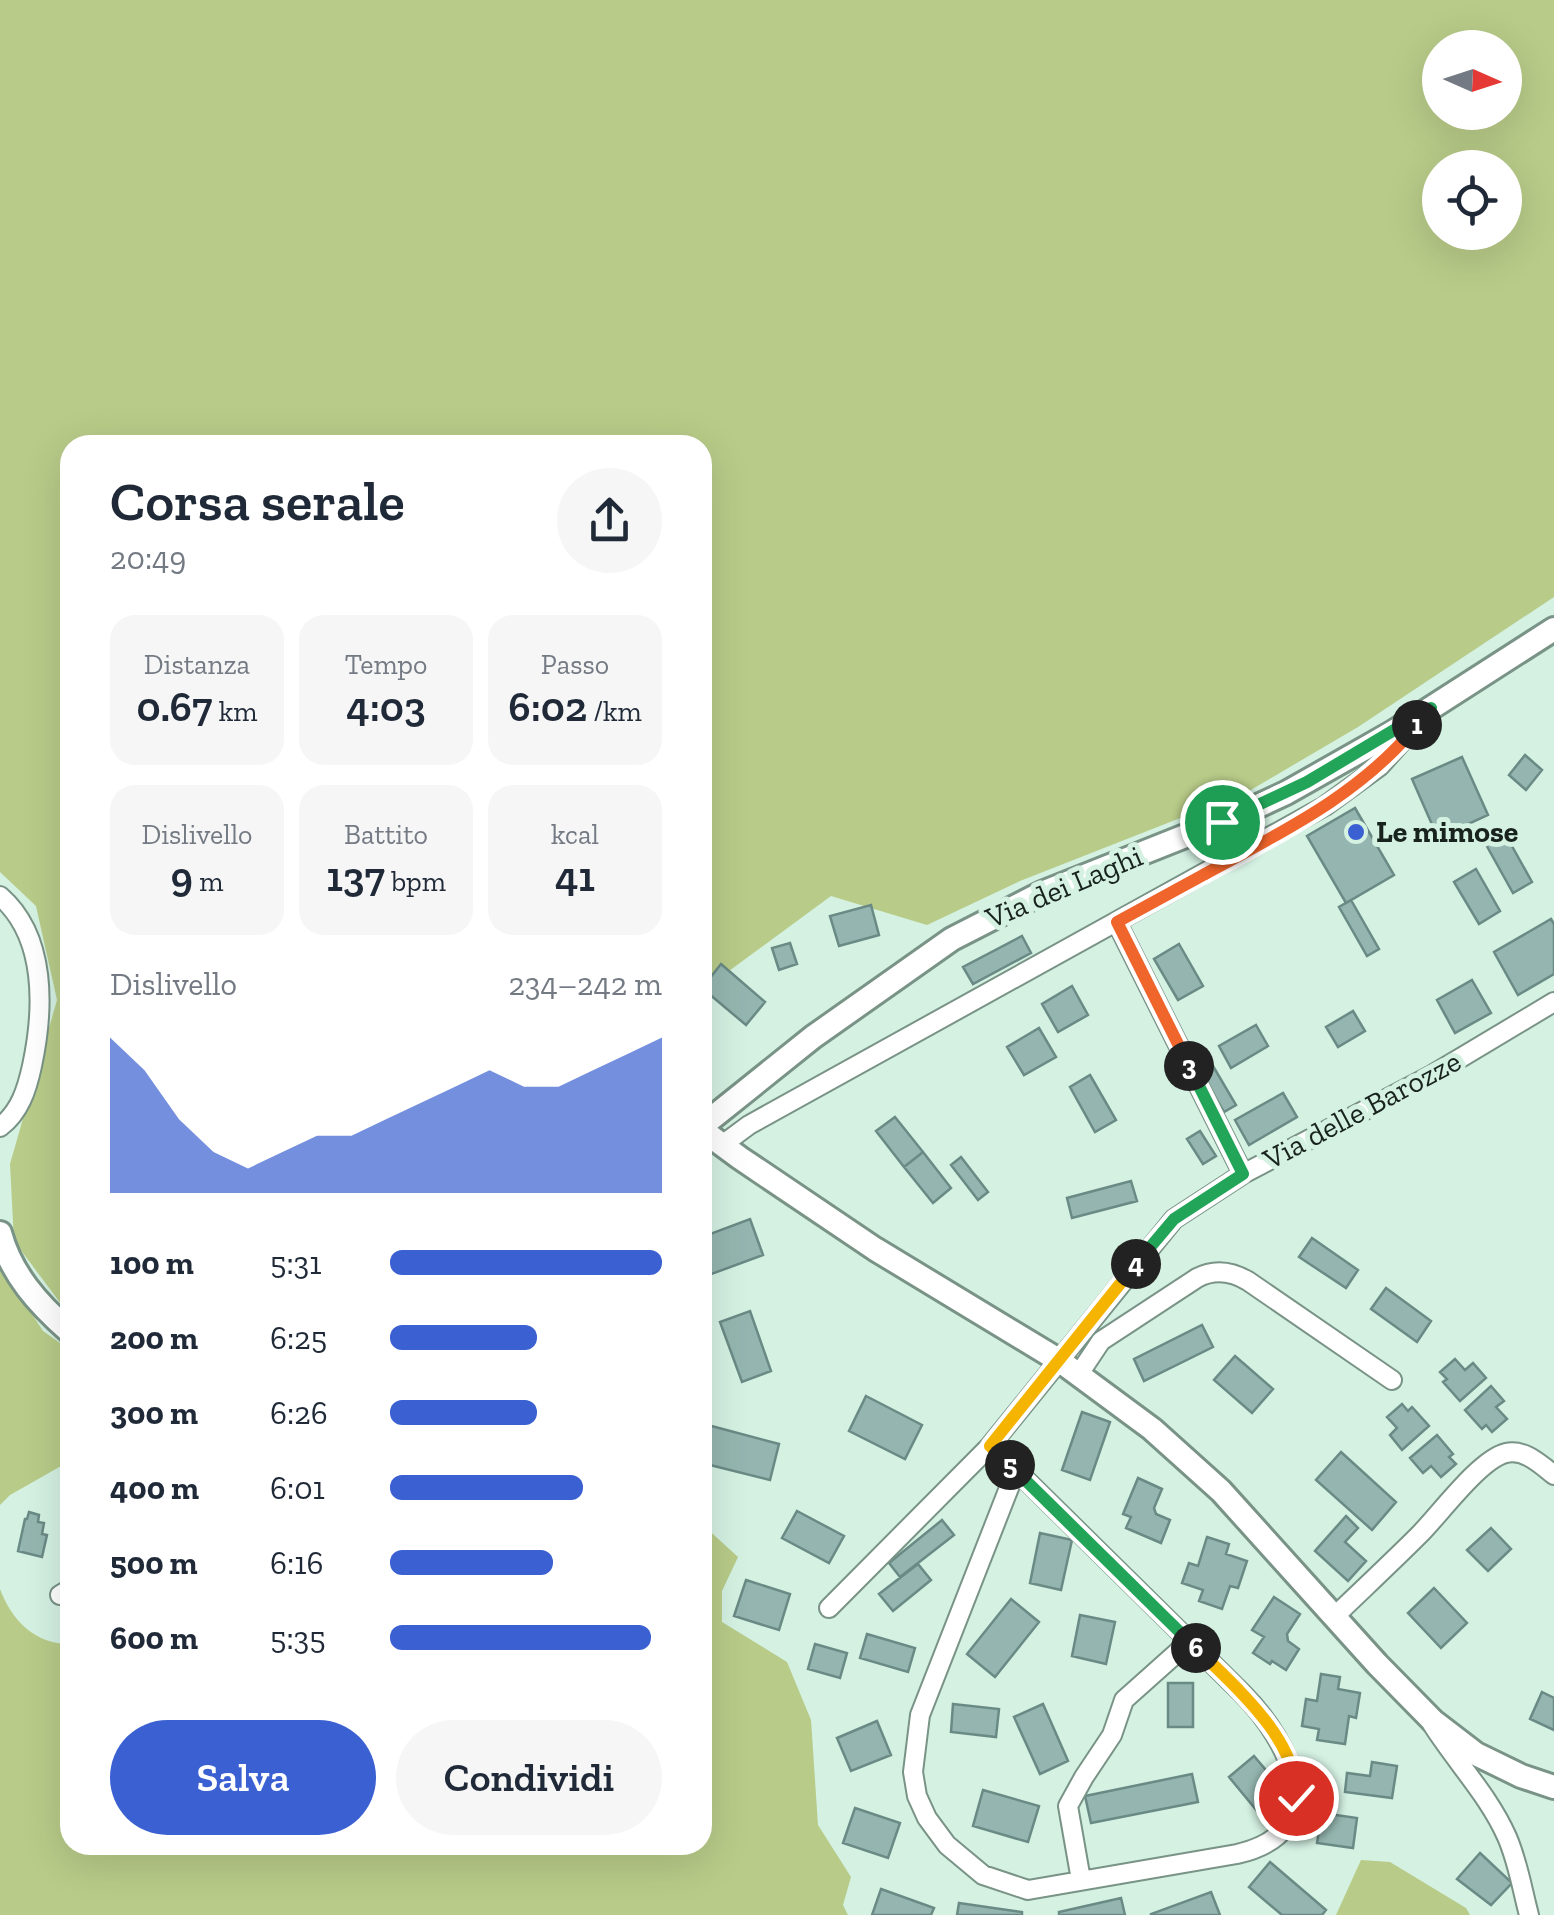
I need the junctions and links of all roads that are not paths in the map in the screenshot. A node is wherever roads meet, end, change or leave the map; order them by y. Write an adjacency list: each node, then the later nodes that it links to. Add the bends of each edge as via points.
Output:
1 (1554, 629): 2 (main road, Via dei Laghi)
2 (1431, 708): 4 (street, via 1380,766 1336,799); 6 (main road, Via dei Laghi, via 1275,798 1052,889 952,939 813,1037)
3 (0, 896): 7 (street, via 31,946 40,1000 28,1084 12,1118)
4 (1117, 922): 9 (street, via 749,1124); 10 (street)
5 (1554, 1002): 10 (street, Via delle Barozze)
6 (712, 1120)
7 (0, 1127)
8 (712, 1136): 9 (main road)
9 (722, 1145): 13 (main road)
10 (1243, 1174): 13 (street, Via delle Barozze, via 1174,1219)
11 (0, 1232): 12 (main road, via 22,1281)
12 (60, 1322)
13 (1069, 1368): 14 (street, via 1196,1278 1221,1272 1248,1281); 15 (street); 19 (main road, via 1221,1491)
14 (1392, 1380)
15 (990, 1446): 16 (street); 18 (street)
16 (1016, 1470): 20 (street); 23 (street, via 920,1715 917,1796 947,1845 983,1875 1028,1890)
17 (1554, 1475): 19 (street, via 1525,1454 1497,1456)
18 (829, 1608)
19 (1335, 1616): 21 (main road)
20 (1188, 1642): 23 (street, via 1124,1700 1112,1735 1068,1806); 23 (street, via 1242,1693 1286,1754 1295,1780 1292,1811 1279,1834 1247,1852)
21 (1426, 1715): 22 (main road, via 1476,1754); 24 (street, via 1504,1829)
22 (1554, 1787)
23 (1081, 1880)
24 (1529, 1915)

